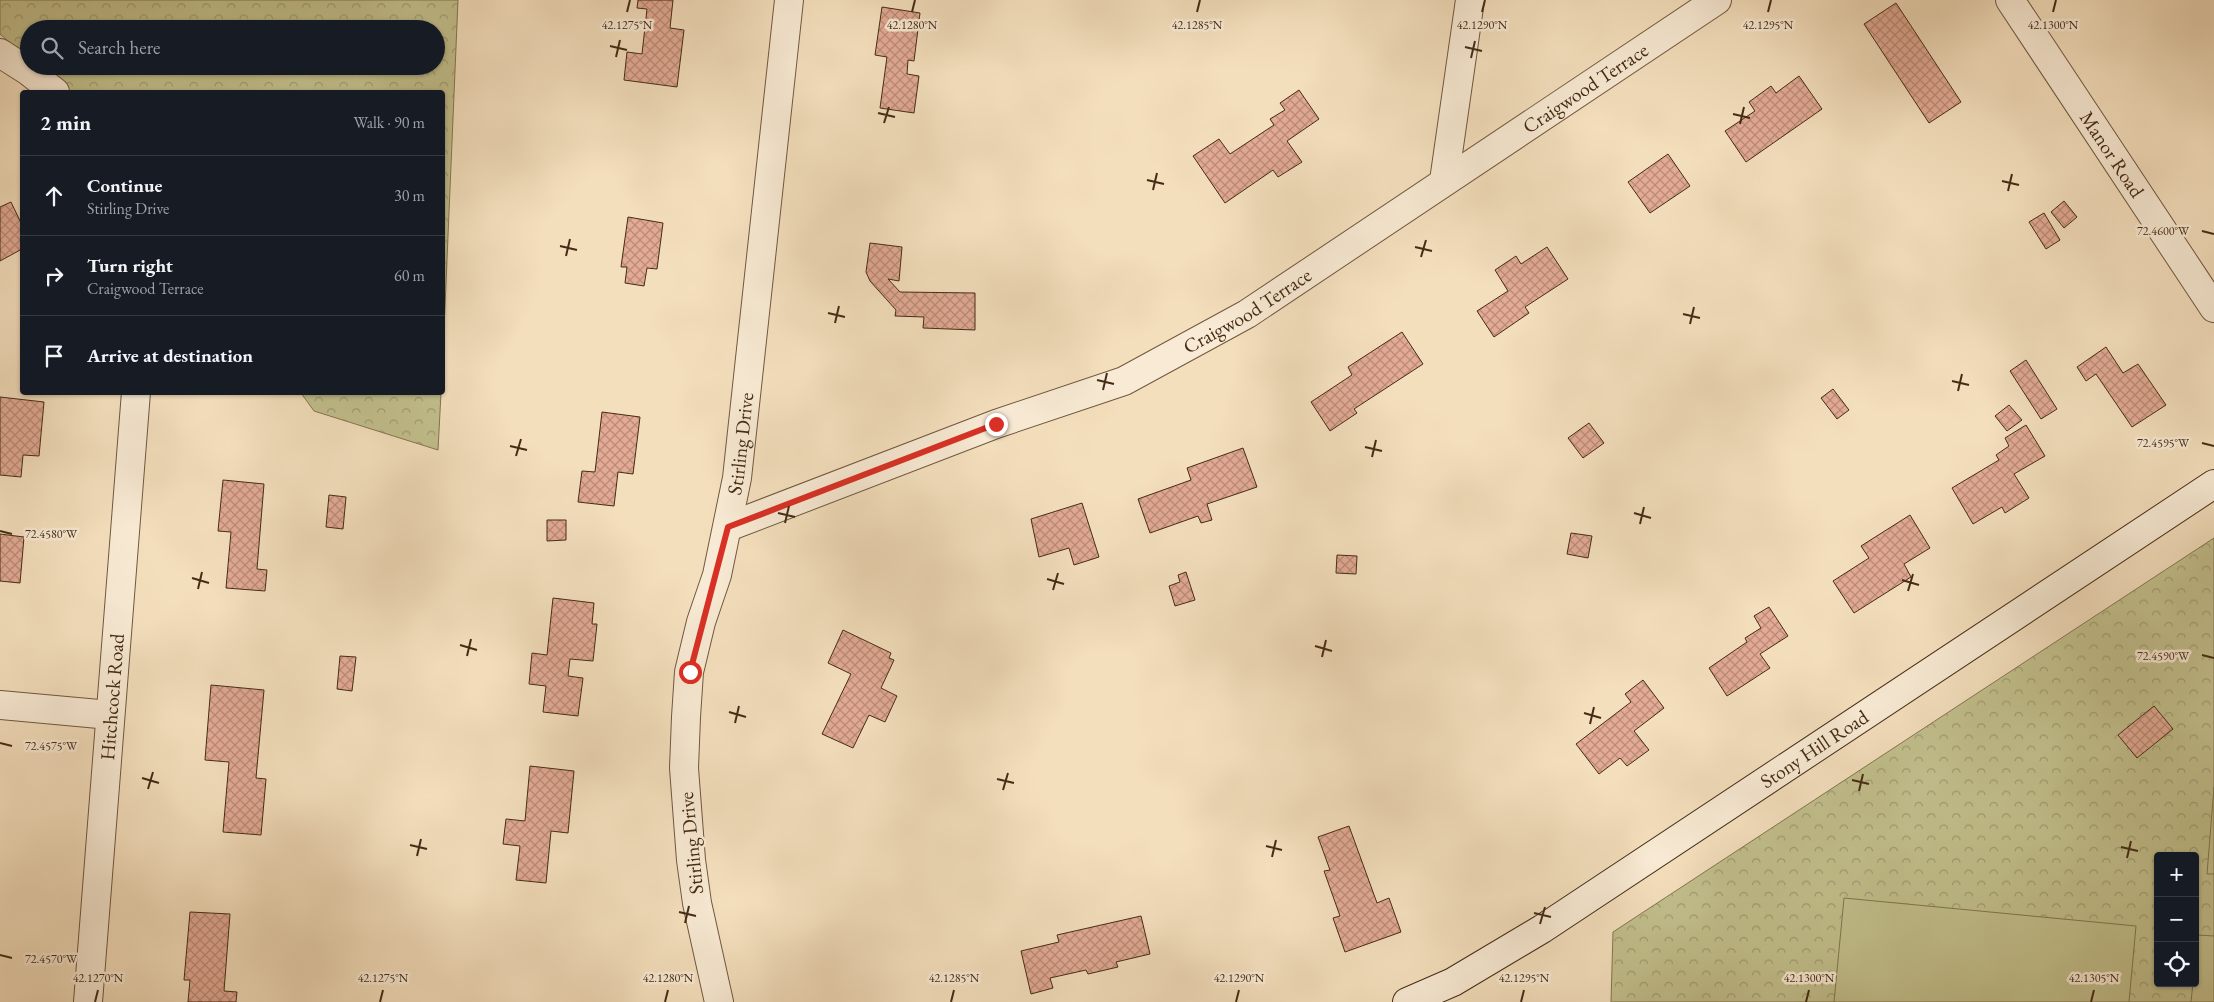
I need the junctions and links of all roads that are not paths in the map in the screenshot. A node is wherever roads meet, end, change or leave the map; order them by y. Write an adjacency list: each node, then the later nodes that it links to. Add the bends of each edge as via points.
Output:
1 (789, 0): 13 (street, Stirling Drive, via 750,369)
2 (1470, 0): 9 (street)
3 (1718, 0): 9 (street, Craigwood Terrace)
4 (2010, 0): 10 (street, Manor Road)
5 (0, 53): 6 (street)
6 (20, 66)
7 (33, 75): 8 (street)
8 (52, 90)
9 (1444, 181): 13 (street, Craigwood Terrace, via 1247,314 1124,381 996,424)
10 (2214, 308)
11 (136, 395): 15 (street, Hitchcock Road)
12 (2214, 484): 18 (street, Stony Hill Road, via 1542,929 1453,982)
13 (728, 527): 17 (street, Stirling Drive, via 690,672 684,768 697,903)
14 (0, 705): 15 (street)
15 (110, 715): 16 (street, Hitchcock Road)
16 (88, 1002)
17 (720, 1002)
18 (1407, 1002)

